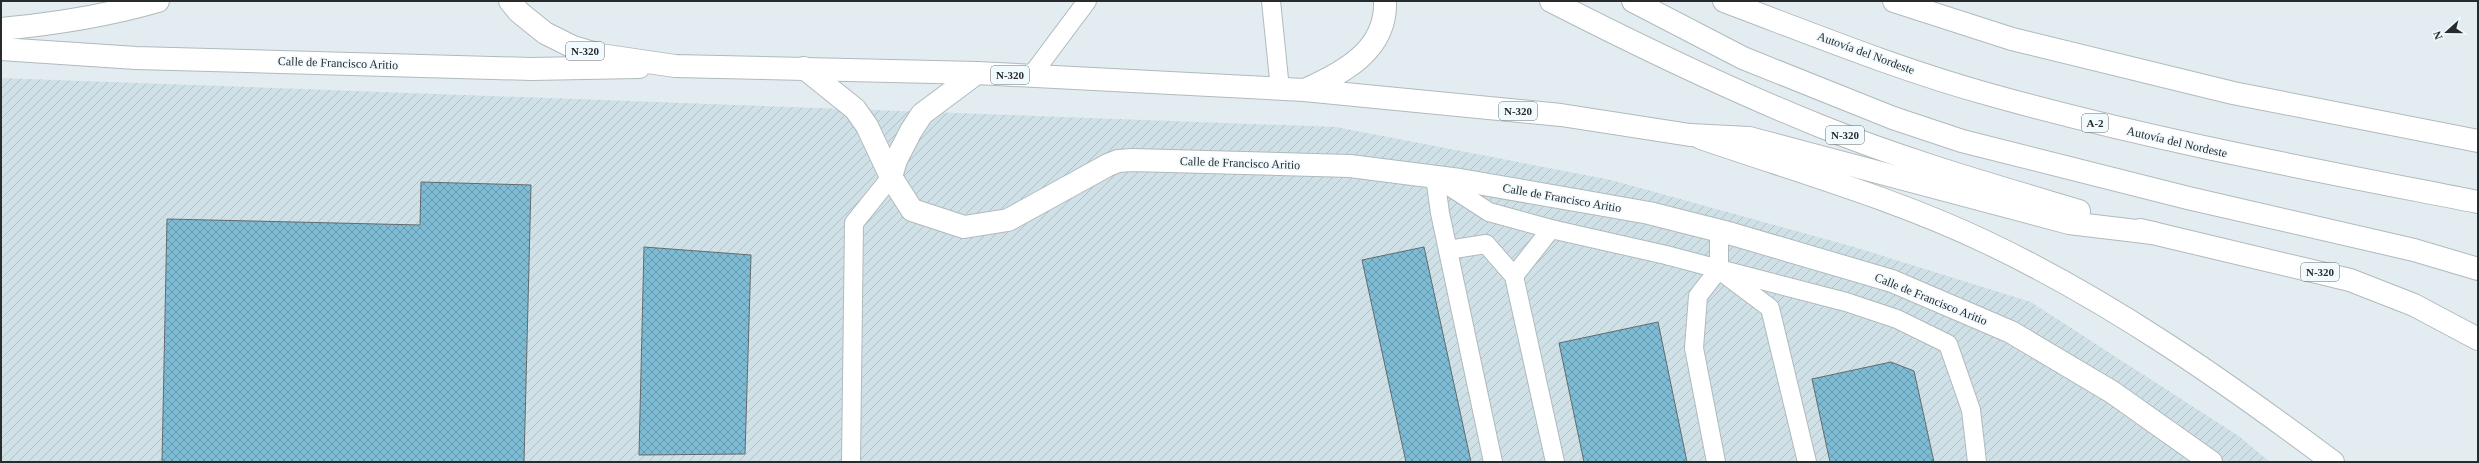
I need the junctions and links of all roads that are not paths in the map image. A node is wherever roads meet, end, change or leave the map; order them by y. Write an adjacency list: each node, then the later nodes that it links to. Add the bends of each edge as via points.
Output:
1 (158, 1): 10 (main road, via 65,23)
2 (510, 1): 12 (main road, N-320, via 544,33 573,47 600,55)
3 (1087, 1): 15 (lane)
4 (1271, 1): 16 (lane)
5 (1385, 1): 17 (main road, N-320, via 1382,28 1373,46 1356,62 1335,76)
6 (1551, 1): 25 (main road, N-320, via 1693,72 1821,127 1952,173)
7 (1633, 1): 27 (main road, via 1743,58 1893,118 1962,141 2188,198 2414,250)
8 (1724, 1): 22 (main road, Autovía del Nordeste / A-2, via 1892,64 1988,95 2214,151)
9 (1894, 1): 19 (main road, via 2012,39 2233,93)
10 (1, 29)
11 (1, 49): 12 (main road, Calle de Francisco Aritio, via 136,58 523,69)
12 (675, 66): 13 (main road, N-320)
13 (804, 68): 14 (main road, N-320); 20 (main road, Calle de Francisco Aritio, via 855,109 867,126)
14 (977, 73): 15 (main road, N-320); 20 (main road, via 922,114 896,160)
15 (1031, 76): 16 (main road, N-320)
16 (1280, 89): 17 (main road, N-320)
17 (1304, 90): 18 (main road, N-320, via 1562,115)
18 (1690, 135): 25 (main road, N-320, via 1749,138 2069,223); 38 (main road, via 1894,203 1994,246 2067,283 2150,332 2232,387)
19 (2478, 141)
20 (891, 177): 21 (main road, Calle de Francisco Aritio, via 912,210 964,227 1008,220 1118,160 1350,166); 31 (lane, via 854,223)
21 (1435, 177): 23 (lane, via 1489,212); 24 (main road, Calle de Francisco Aritio, via 1649,213); 26 (lane)
22 (2478, 202)
23 (1551, 229): 28 (lane, via 1666,255); 29 (lane)
24 (1719, 231): 28 (lane); 37 (main road, Calle de Francisco Aritio, via 1892,281 2011,332 2112,392)
25 (2153, 233): 30 (main road, N-320, via 2350,280 2414,305)
26 (1448, 250): 29 (lane, via 1486,244); 32 (lane)
27 (2478, 269)
28 (1719, 270): 34 (lane, via 1698,296 1694,348); 35 (lane, via 1770,308); 36 (lane, via 1846,302 1897,320 1948,344 1971,410)
29 (1514, 276): 33 (lane)
30 (2478, 339)
31 (852, 462)
32 (1493, 462)
33 (1555, 462)
34 (1716, 462)
35 (1807, 462)
36 (1976, 462)
37 (2211, 462)
38 (2333, 462)

